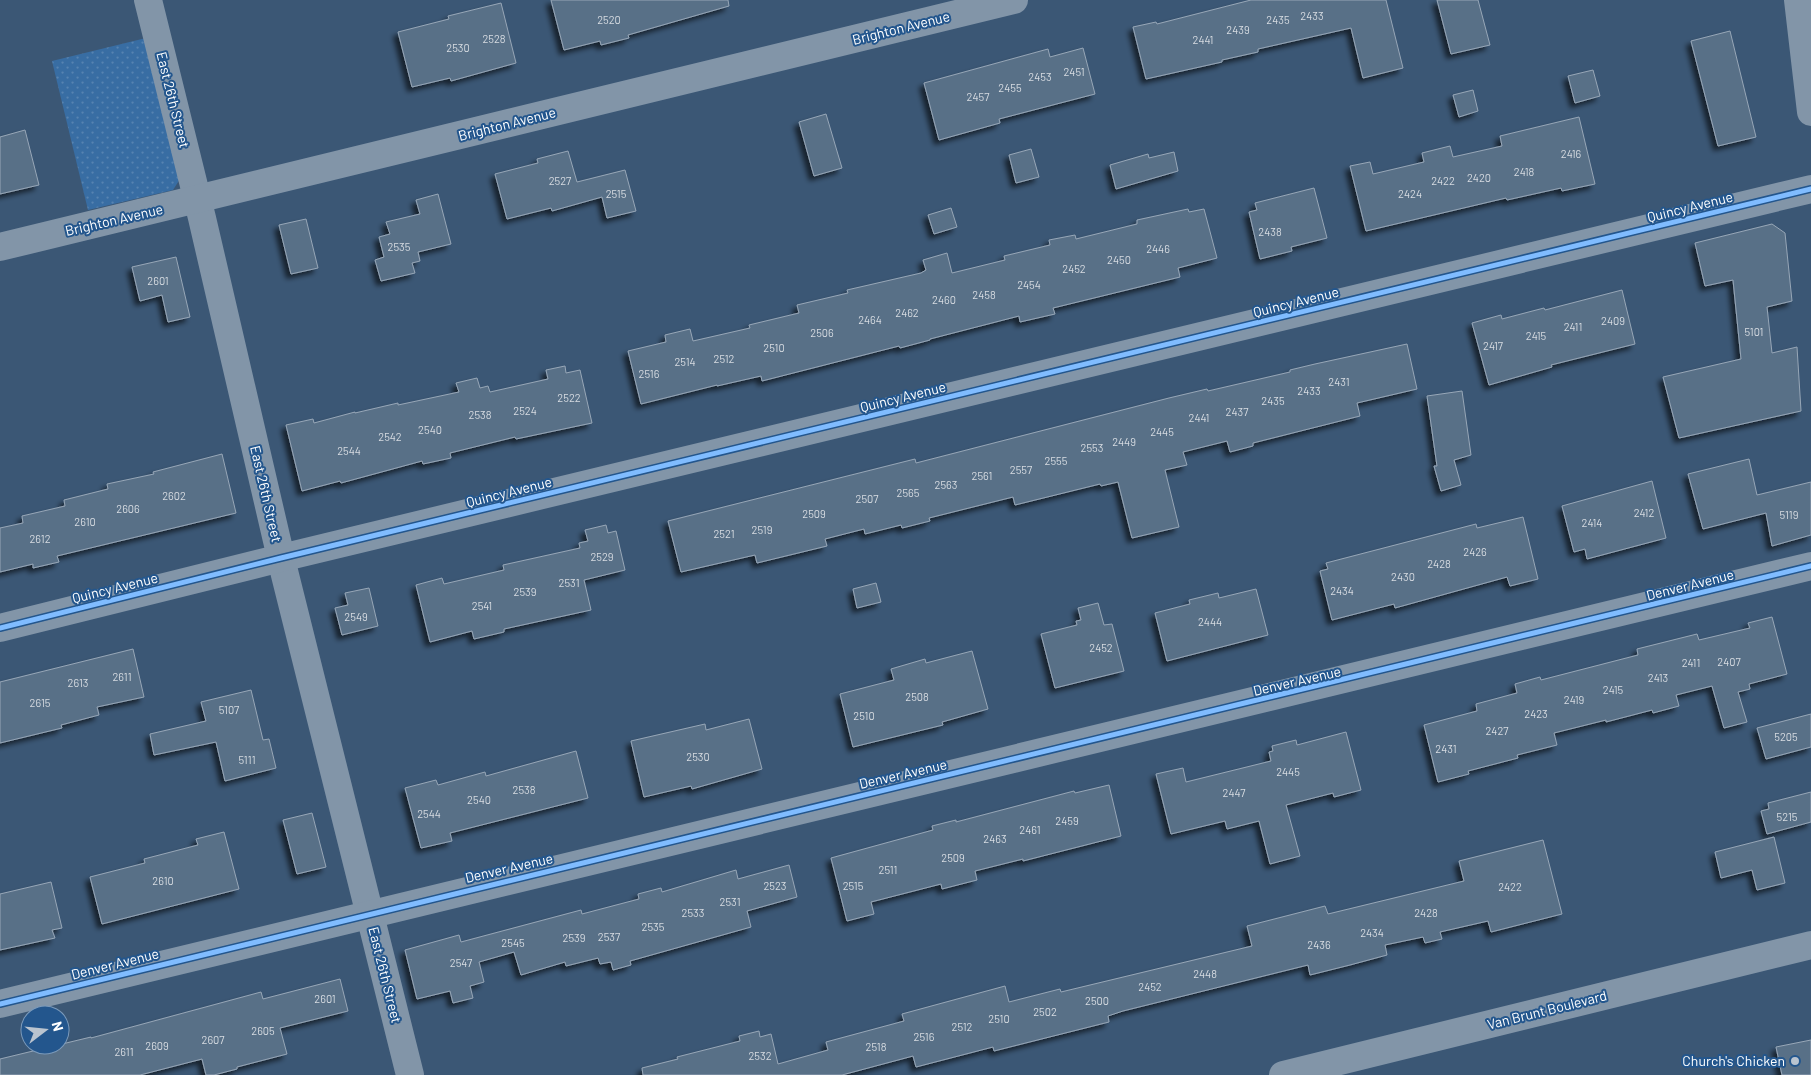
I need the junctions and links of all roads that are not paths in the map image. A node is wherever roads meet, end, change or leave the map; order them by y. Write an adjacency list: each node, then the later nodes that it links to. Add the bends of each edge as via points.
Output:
1 (148, 0): 6 (street, East 26th Street)
2 (1014, 0): 6 (street, Brighton Avenue)
3 (1798, 0): 4 (street)
4 (1811, 112)
5 (1811, 189): 8 (street, Quincy Avenue)
6 (197, 200): 7 (street, Brighton Avenue); 8 (street, East 26th Street)
7 (0, 247)
8 (281, 558): 10 (street, Quincy Avenue); 11 (street, East 26th Street)
9 (1811, 566): 11 (street, Denver Avenue, via 1436,659)
10 (0, 628)
11 (369, 913): 13 (street, Denver Avenue); 14 (street, East 26th Street)
12 (1811, 946): 15 (street, Van Brunt Boulevard)
13 (0, 1004)
14 (410, 1075)
15 (1283, 1075)

